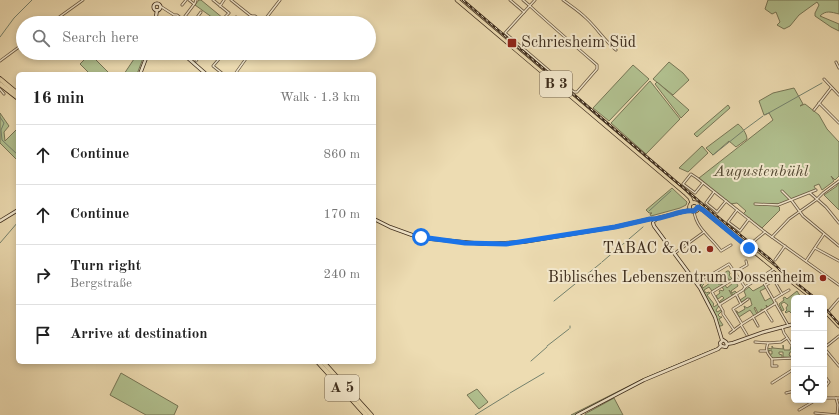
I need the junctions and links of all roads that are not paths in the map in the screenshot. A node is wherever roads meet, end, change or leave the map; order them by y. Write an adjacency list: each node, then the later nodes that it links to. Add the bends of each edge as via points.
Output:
1 (83, 0): 21 (street)
2 (187, 0): 14 (street); 15 (street)
3 (196, 0): 14 (street)
4 (213, 0): 16 (street)
5 (224, 0): 16 (street)
6 (230, 0): 27 (street)
7 (280, 0): 29 (street)
8 (456, 0): 66 (main road, B 3, via 685,193)
9 (510, 0): 20 (street)
10 (523, 0): 17 (street)
11 (535, 0): 17 (street)
12 (563, 0): 31 (street, via 587,18)
13 (157, 2): 18 (street); 18 (street, via 154,6 155,9)
14 (194, 4): 24 (street)
15 (182, 5)
16 (220, 6): 26 (street, via 229,13)
17 (530, 6): 20 (street); 20 (street, via 598,67 578,92 505,33)
18 (159, 8): 22 (street); 23 (street, via 165,8)
19 (201, 12): 25 (street)
20 (524, 12)
21 (61, 16)
22 (157, 16)
23 (177, 16)
24 (184, 16)
25 (198, 16)
26 (227, 16)
27 (251, 16): 28 (street)
28 (255, 16)
29 (269, 16)
30 (16, 49): 36 (street)
31 (616, 50)
32 (145, 60): 41 (street)
33 (190, 60): 42 (street)
34 (218, 60): 39 (street)
35 (245, 60): 44 (street)
36 (0, 61)
37 (836, 62): 40 (street)
38 (211, 64): 39 (street)
39 (213, 66): 43 (street)
40 (839, 68)
41 (141, 72)
42 (204, 72)
43 (220, 72)
44 (236, 72)
45 (0, 79): 50 (highway)
46 (824, 79): 48 (street)
47 (0, 84): 53 (highway)
48 (831, 88): 52 (street); 54 (street)
49 (0, 89): 51 (street)
50 (16, 92)
51 (4, 94)
52 (839, 95)
53 (16, 96)
54 (819, 103): 55 (street); 56 (street)
55 (814, 110)
56 (839, 122)
57 (839, 181): 64 (street)
58 (703, 183): 58 (street, via 695,193 683,184 691,174); 61 (street)
59 (816, 190): 62 (street)
60 (782, 191): 63 (street)
61 (714, 192): 65 (street); 65 (street, via 706,203 717,212)
62 (810, 192): 63 (street); 64 (street)
63 (791, 200): 67 (street, via 776,205); 73 (street)
64 (818, 200): 73 (street); 80 (street)
65 (726, 201): 70 (street)
66 (692, 203): 68 (main road, B 3, via 696,203); 69 (main road)
67 (755, 204)
68 (698, 207): 72 (main road); 87 (main road, B 3)
69 (690, 209): 72 (main road); 74 (street)
70 (738, 210): 75 (street); 75 (street, via 728,222 740,231)
71 (16, 211): 78 (street)
72 (694, 211): 81 (street, via 696,221)
73 (800, 211): 83 (street); 84 (street)
74 (655, 219): 77 (street); 79 (street)
75 (749, 219): 82 (street)
76 (376, 220): 77 (street, via 412,235 485,244 523,242)
77 (647, 220): 79 (street)
78 (0, 221)
79 (653, 223): 91 (street)
80 (839, 223)
81 (704, 232): 86 (street, via 721,251); 91 (street)
82 (765, 232): 84 (street); 85 (street)
83 (824, 234): 89 (street); 90 (street)
84 (772, 237): 88 (street)
85 (755, 240): 87 (street); 87 (street)
86 (731, 245)
87 (750, 246): 96 (main road, B 3)
88 (785, 246): 92 (street); 94 (street)
89 (839, 246)
90 (814, 248): 94 (street); 95 (street)
91 (674, 254): 100 (street)
92 (775, 260)
93 (746, 261): 97 (street, via 747,265)
94 (806, 261): 101 (street)
95 (839, 261)
96 (774, 268): 99 (street); 107 (main road, B 3)
97 (735, 272): 98 (street); 100 (street, via 729,264 726,265)
98 (737, 277): 103 (street); 113 (street, via 712,292)
99 (760, 278): 102 (street); 103 (street)
100 (698, 285): 130 (street, via 715,317)
101 (839, 285)
102 (765, 286): 106 (street, via 774,280); 109 (street)
103 (745, 287): 105 (street)
104 (789, 290): 106 (street)
105 (736, 294): 112 (street); 113 (street)
106 (782, 294): 109 (street)
107 (809, 295)
108 (748, 299): 112 (street)
109 (774, 300): 111 (street)
110 (839, 300): 115 (street)
111 (776, 303): 114 (street); 122 (street)
112 (741, 304): 119 (street, via 733,309)
113 (719, 305): 125 (street)
114 (765, 310): 117 (street); 118 (street)
115 (827, 312)
116 (827, 316): 123 (main road)
117 (753, 317): 119 (street); 121 (street)
118 (772, 321)
119 (742, 324): 125 (street); 127 (street)
120 (791, 325): 122 (street)
121 (758, 326)
122 (788, 326): 124 (street)
123 (839, 326)
124 (782, 327): 129 (street); 133 (street)
125 (734, 330): 126 (street)
126 (730, 333)
127 (747, 334)
128 (839, 336): 136 (street)
129 (787, 338): 132 (street, via 781,342); 134 (street)
130 (722, 340): 133 (street); 135 (street)
131 (755, 342): 132 (street)
132 (768, 343): 138 (street)
133 (727, 344): 135 (street, via 726,347)
134 (791, 344)
135 (721, 346): 160 (street, via 644,380)
136 (827, 346)
137 (760, 351): 138 (street)
138 (766, 351): 141 (street)
139 (827, 352): 143 (street)
140 (791, 358): 141 (street)
141 (772, 359): 146 (street, via 772,366)
142 (839, 360): 143 (street)
143 (836, 363): 147 (street)
144 (320, 364): 158 (highway, A 5)
145 (324, 364): 159 (highway, A 5)
146 (777, 366)
147 (839, 366)
148 (791, 371): 149 (street)
149 (772, 383)
150 (791, 392): 151 (street)
151 (786, 393)
152 (827, 398): 153 (street)
153 (836, 398): 154 (street); 162 (street)
154 (839, 398)
155 (811, 403): 156 (street)
156 (799, 410)
157 (815, 413): 161 (street)
158 (366, 415)
159 (371, 415)
160 (577, 415)
161 (825, 415): 162 (street)
162 (837, 415)

